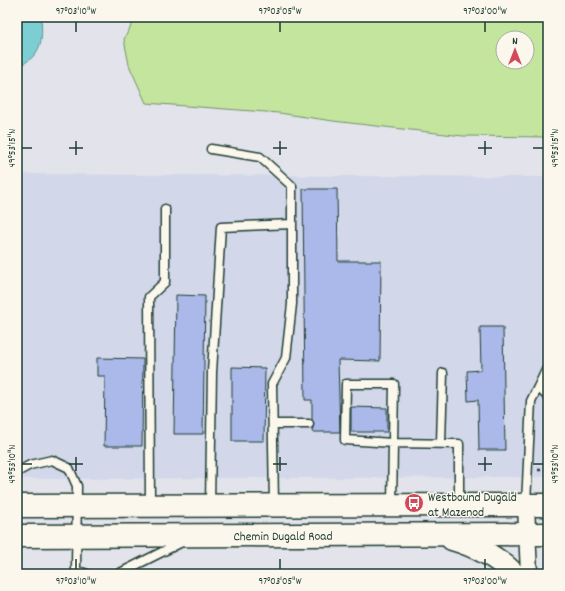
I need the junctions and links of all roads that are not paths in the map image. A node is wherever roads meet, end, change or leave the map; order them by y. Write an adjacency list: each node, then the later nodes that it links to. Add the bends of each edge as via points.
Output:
1 (211, 149): 3 (lane, via 260,157 292,186)
2 (165, 208): 21 (lane, via 165,282 149,297)
3 (292, 224): 9 (lane, via 290,320 286,358 272,384); 14 (lane, via 221,227 212,372)
4 (548, 366): 6 (lane)
5 (443, 373): 12 (lane)
6 (538, 387): 7 (lane); 8 (lane); 17 (lane, via 531,401)
7 (548, 387)
8 (548, 397)
9 (272, 424): 10 (lane); 15 (lane)
10 (309, 424)
11 (393, 443): 11 (lane, via 394,384 346,384 345,440); 12 (lane); 22 (lane)
12 (441, 443): 16 (lane, via 459,444)
13 (17, 472): 20 (lane, via 30,465 52,460 70,468 77,486)
14 (210, 505): 15 (main road); 21 (main road)
15 (274, 505): 22 (main road)
16 (459, 505): 17 (main road); 22 (main road)
17 (526, 505): 18 (main road); 24 (street)
18 (548, 505)
19 (17, 506): 20 (main road)
20 (77, 506): 21 (main road); 27 (lane)
21 (150, 506)
22 (392, 506)
23 (431, 534): 24 (main road, Chemin Dugald Road); 25 (main road, Chemin Dugald Road); 31 (main road, via 473,545 501,562)
24 (538, 534): 32 (street)
25 (195, 535): 27 (main road, Chemin Dugald Road); 30 (lane)
26 (17, 536): 27 (main road, Chemin Dugald Road)
27 (76, 536): 28 (lane)
28 (76, 572): 29 (lane)
29 (88, 574)
30 (118, 574)
31 (514, 574)
32 (529, 574)

